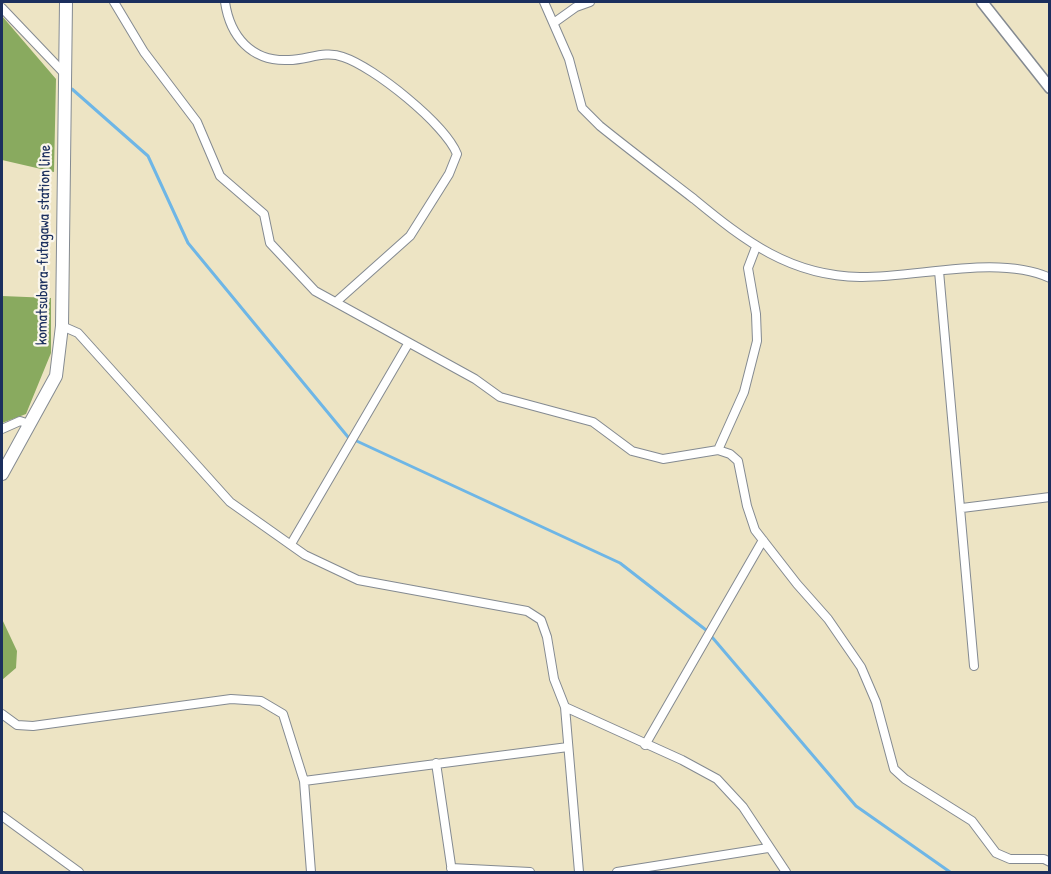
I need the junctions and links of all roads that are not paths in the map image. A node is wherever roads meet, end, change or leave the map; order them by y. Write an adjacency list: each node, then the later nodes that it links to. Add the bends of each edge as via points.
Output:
1 (66, 2): 9 (main road, komatsubara-futagawa station line)
2 (114, 2): 14 (street, via 144,51 197,122 220,176 264,214 268,236 279,254 315,291)
3 (225, 2): 14 (street, via 234,34 261,56 289,60 327,54 364,67 417,105 457,154 449,174 410,236)
4 (544, 2): 8 (street)
5 (590, 2): 8 (street)
6 (982, 2): 10 (street)
7 (2, 8): 9 (street)
8 (555, 22): 11 (street, via 582,108)
9 (63, 72): 15 (main road, komatsubara-futagawa station line)
10 (1050, 88)
11 (756, 247): 12 (street, via 782,260 858,277); 19 (street, via 748,268 757,341 744,392)
12 (939, 271): 13 (street, via 1020,269); 22 (street)
13 (1050, 278)
14 (336, 302): 16 (street)
15 (62, 326): 17 (main road, komatsubara-futagawa station line, via 56,376); 24 (street, via 78,333 230,502)
16 (408, 344): 19 (street, via 475,379 500,397 593,422 620,444 646,456 679,458); 24 (street)
17 (29, 424): 18 (street, via 20,421); 20 (main road, komatsubara-futagawa station line)
18 (2, 429)
19 (718, 450): 23 (street, via 730,453 738,461 747,506)
20 (2, 474)
21 (1050, 497): 22 (street)
22 (962, 508): 25 (street)
23 (763, 540): 28 (street); 34 (street, via 828,619 861,667 876,702 894,769 972,821 996,853 1010,859)
24 (291, 544): 26 (street, via 305,555 358,580 534,615 541,620 547,637 554,679)
25 (974, 666)
26 (565, 707): 28 (street); 29 (street)
27 (2, 714): 31 (street, via 17,725 33,726 231,699 261,701 283,714)
28 (645, 745): 33 (street, via 717,779 743,807)
29 (568, 747): 30 (street); 39 (street)
30 (436, 763): 31 (street); 35 (street)
31 (304, 781): 37 (street)
32 (2, 816): 36 (street)
33 (768, 848): 40 (street); 41 (street)
34 (1050, 862)
35 (452, 870): 38 (street)
36 (79, 873)
37 (311, 873)
38 (530, 873)
39 (579, 873)
40 (617, 873)
41 (786, 873)

